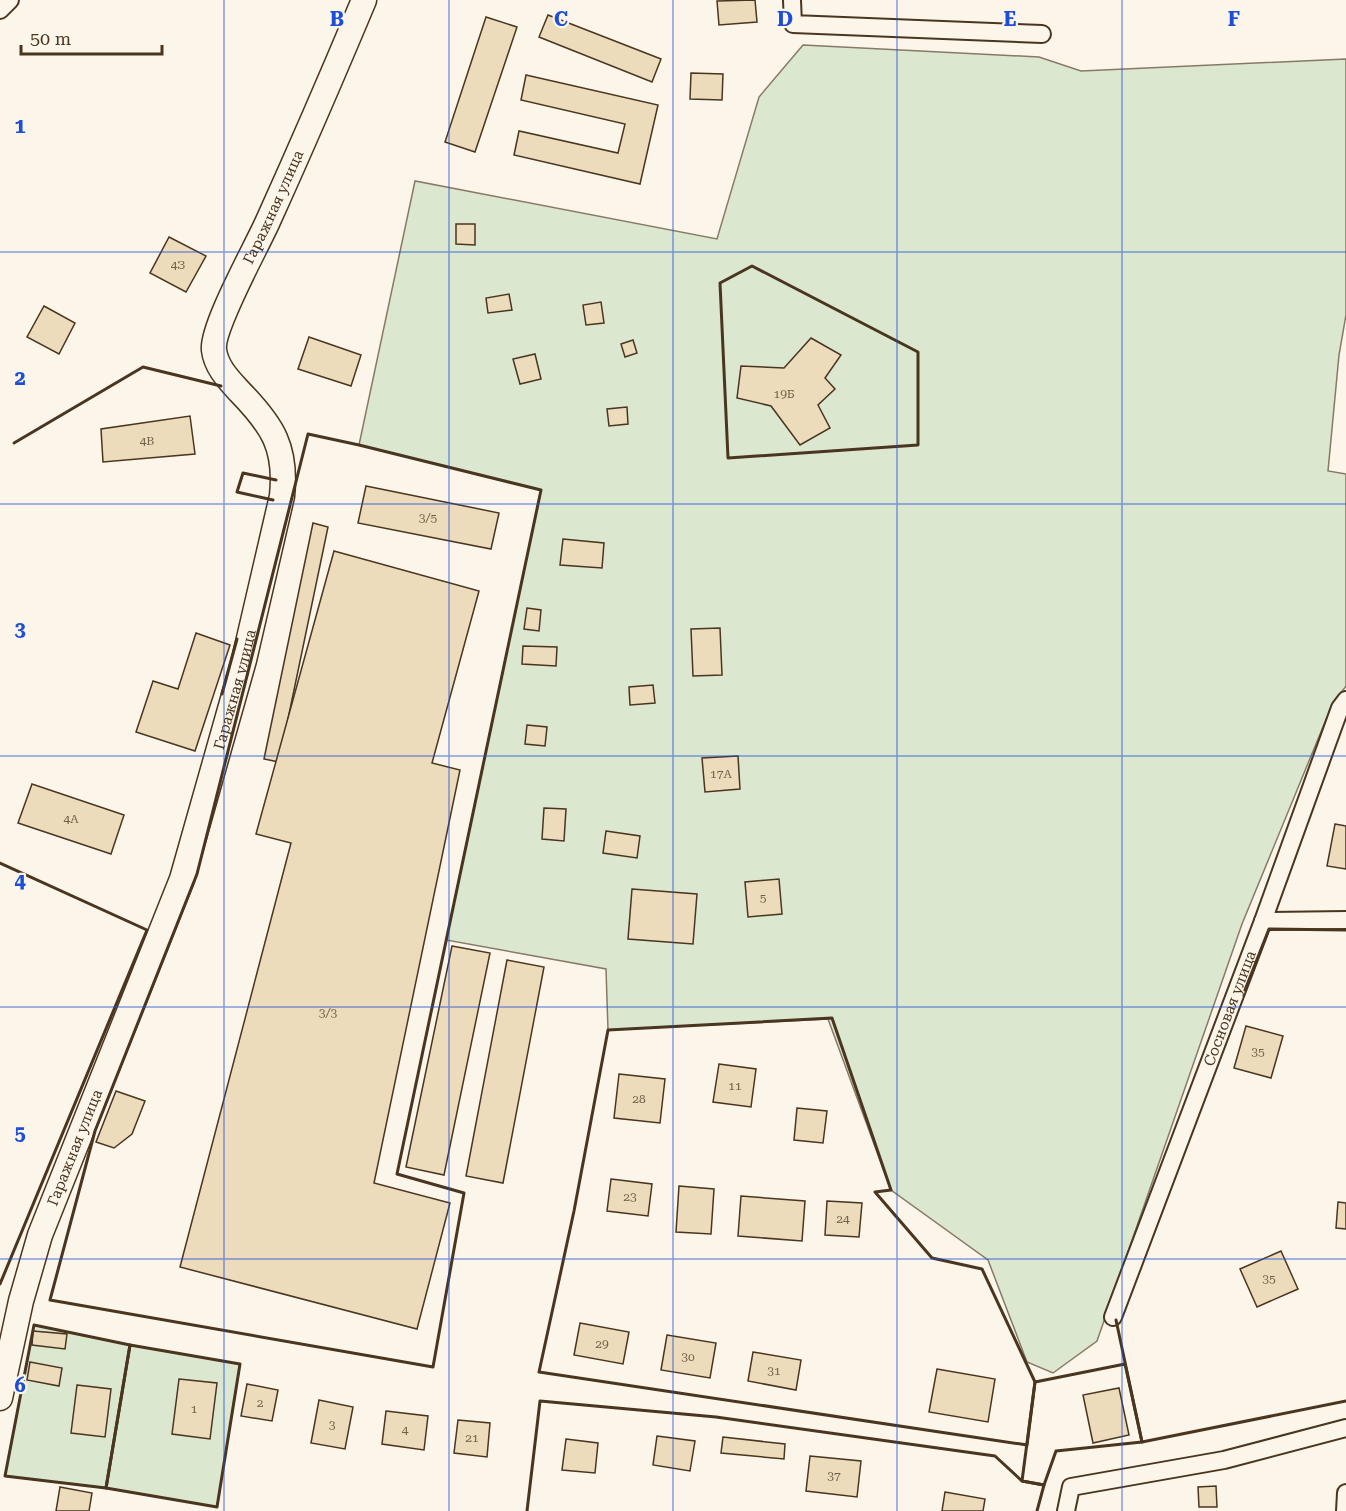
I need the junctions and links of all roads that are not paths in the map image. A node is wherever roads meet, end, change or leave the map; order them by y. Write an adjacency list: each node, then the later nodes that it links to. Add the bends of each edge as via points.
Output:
1 (10, 0): 4 (street)
2 (364, 0): 10 (street, Гаражная улица, via 219,327 214,349 224,376 272,430 282,452 282,496 244,660 182,879 40,1235)
3 (792, 0): 5 (street, via 793,24)
4 (0, 10)
5 (1042, 34)
6 (1346, 700): 8 (street, Сосновая улица)
7 (1346, 920): 8 (street)
8 (1263, 921): 9 (street, Сосновая улица)
9 (1113, 1317)
10 (0, 1398)
11 (1346, 1428): 13 (street, via 1224,1460 1071,1487)
12 (1346, 1493): 14 (street)
13 (1066, 1511)
14 (1345, 1511)

